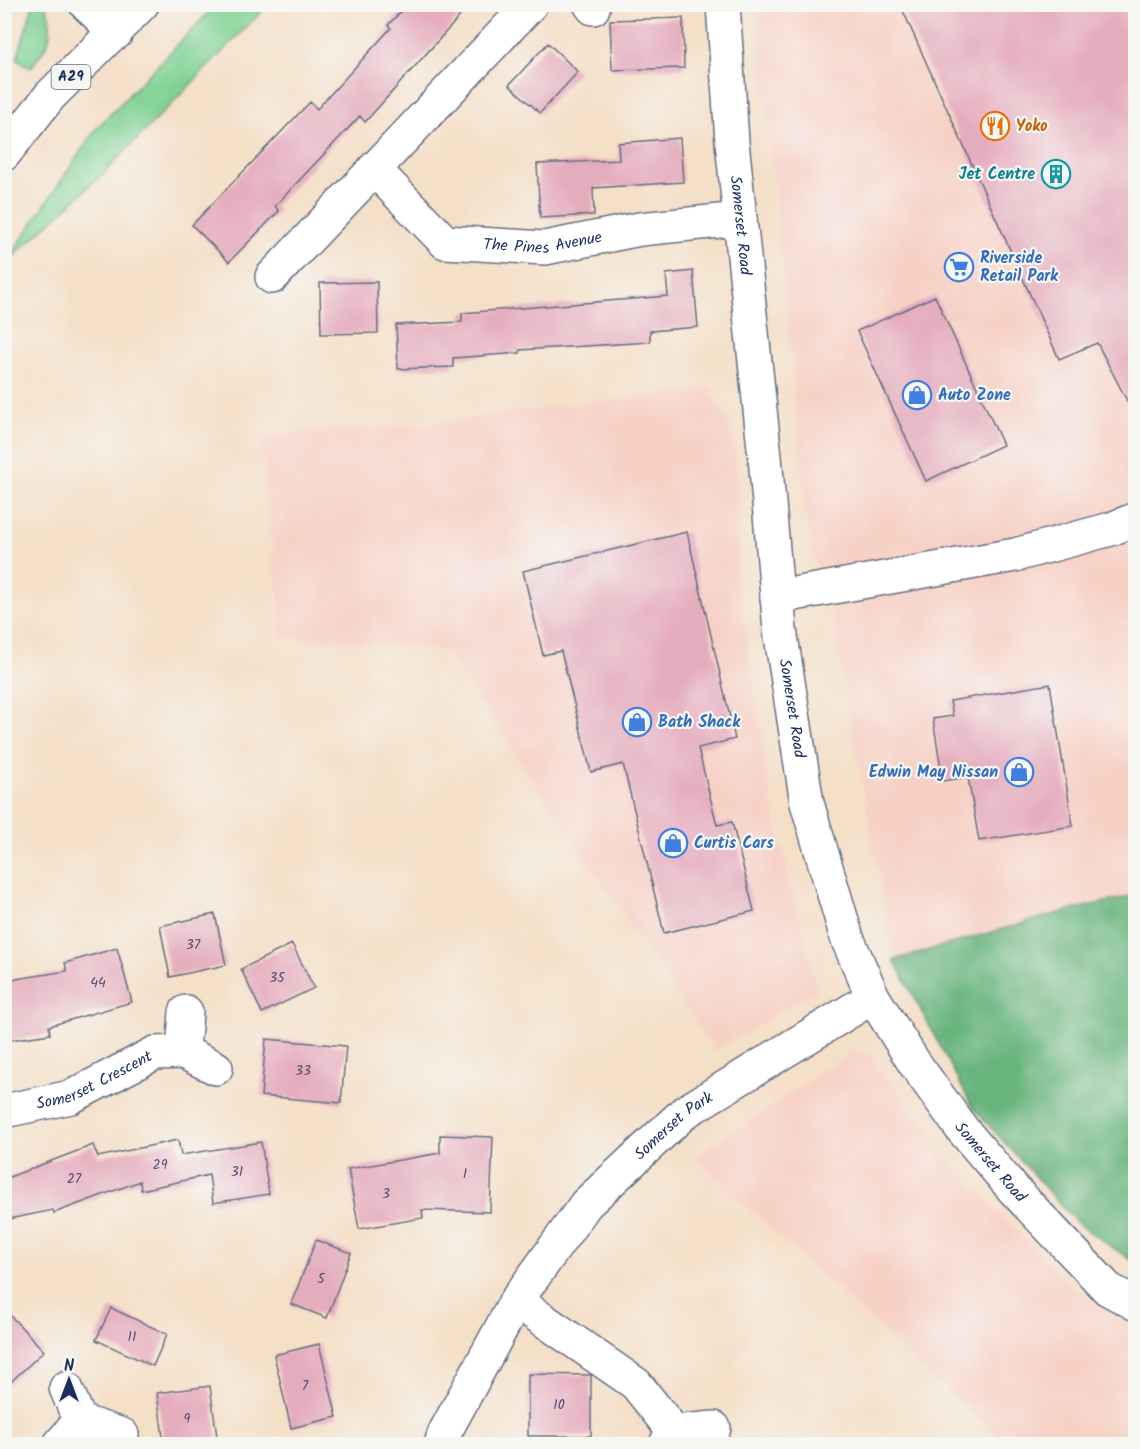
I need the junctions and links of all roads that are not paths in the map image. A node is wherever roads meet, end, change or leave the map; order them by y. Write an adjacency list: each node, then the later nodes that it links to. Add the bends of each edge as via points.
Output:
1 (86, 4): 5 (main road)
2 (142, 4): 5 (main road, A29)
3 (531, 4): 7 (main road)
4 (723, 4): 8 (main road, Somerset Road)
5 (116, 33): 6 (main road, A29, via 50,96)
6 (4, 154)
7 (374, 169): 8 (main road, The Pines Avenue, via 444,242 545,248 640,229); 9 (main road)
8 (740, 219): 11 (main road, Somerset Road)
9 (272, 277)
10 (1136, 519): 11 (main road, via 1015,555)
11 (777, 597): 12 (main road, Somerset Road, via 807,803 847,938)
12 (873, 997): 17 (main road, Somerset Park, via 684,1112 586,1204); 18 (main road, Somerset Road, via 962,1129 1015,1191 1108,1289)
13 (186, 1012): 14 (main road)
14 (183, 1052): 15 (main road, Somerset Crescent); 16 (main road, Somerset Crescent, via 155,1053 71,1097)
15 (216, 1068)
16 (4, 1111)
17 (516, 1301): 23 (main road, via 636,1384); 24 (main road, Somerset Park)
18 (1136, 1304)
19 (66, 1388): 21 (main road)
20 (714, 1428): 23 (main road)
21 (70, 1433): 22 (main road)
22 (122, 1435)
23 (670, 1438)
24 (441, 1444)

